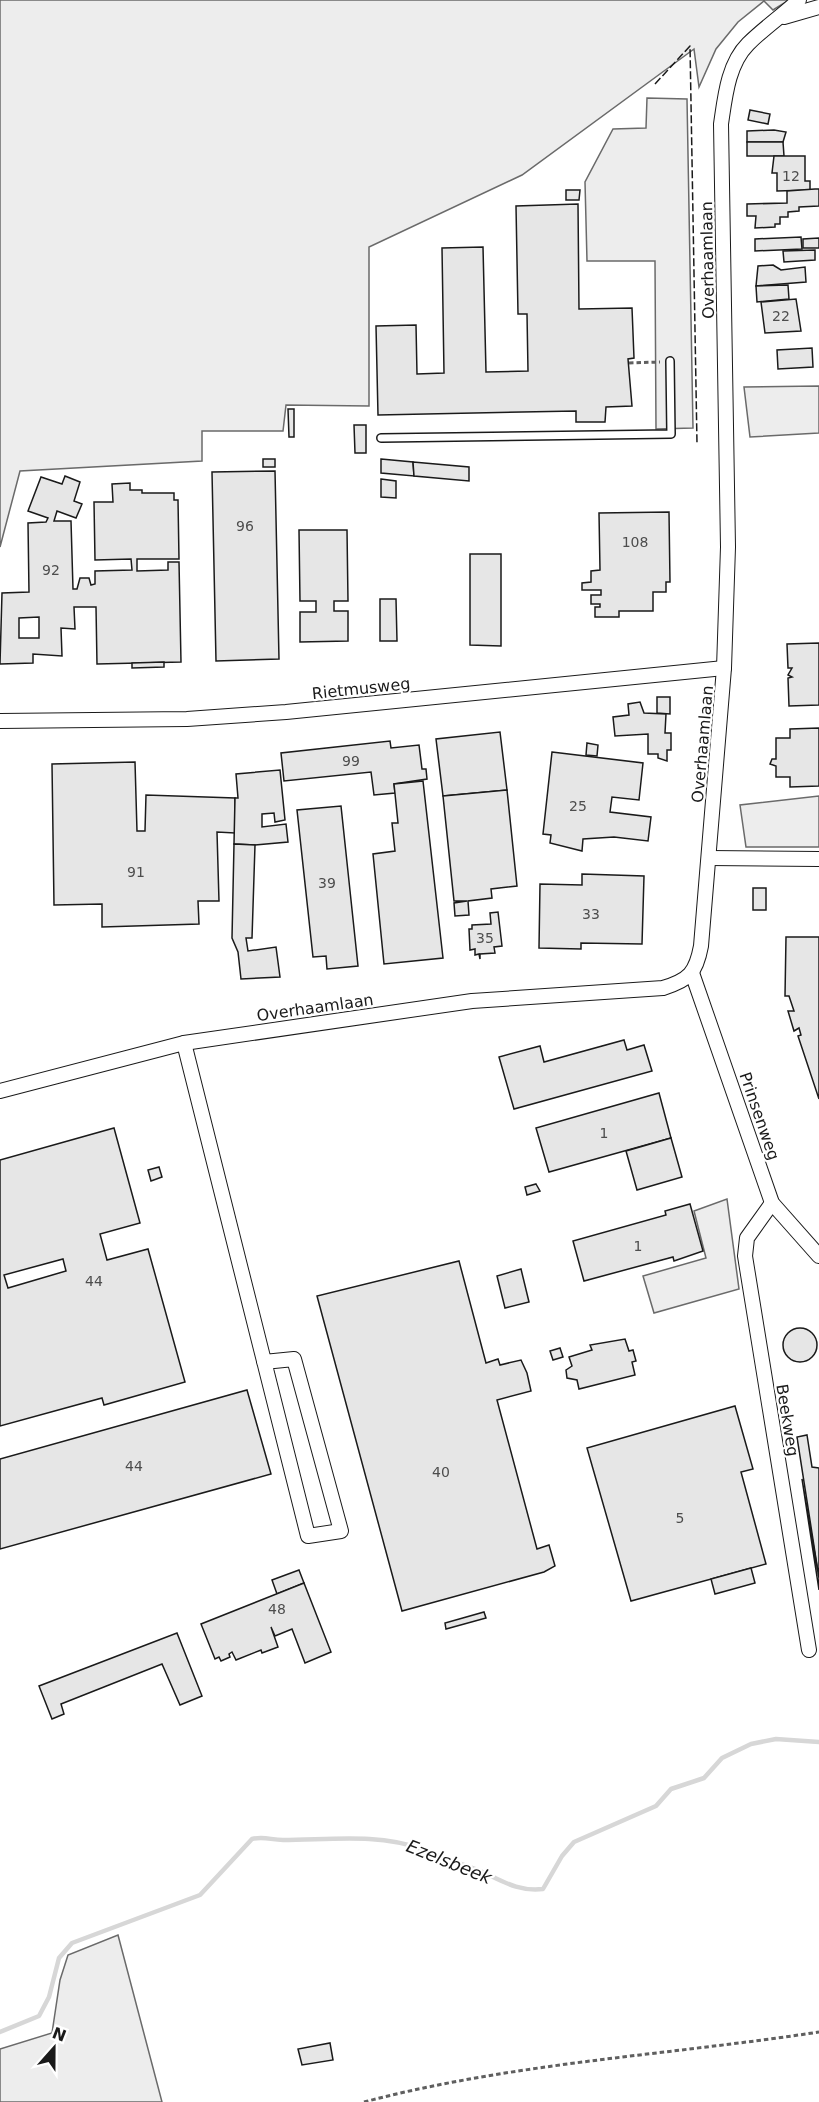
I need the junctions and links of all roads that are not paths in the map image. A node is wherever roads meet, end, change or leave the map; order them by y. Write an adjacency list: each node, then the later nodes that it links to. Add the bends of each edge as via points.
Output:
1 (799, 0): 3 (street, Overhaamlaan)
2 (819, 7): 3 (street, Overhaamlaan)
3 (779, 19): 6 (street, Overhaamlaan, via 747,45 733,68 721,124 728,548)
4 (670, 361): 5 (lane, via 670,434)
5 (381, 438)
6 (724, 668): 7 (street, Rietmusweg, via 286,712 187,719); 8 (street, Overhaamlaan)
7 (0, 722)
8 (709, 858): 9 (street); 10 (street, Overhaamlaan, via 701,946)
9 (819, 858)
10 (692, 973): 11 (street, Overhaamlaan, via 682,983 663,988 472,1001); 13 (street, Prinsenweg)
11 (183, 1043): 12 (street, Overhaamlaan); 15 (street)
12 (0, 1091)
13 (772, 1203): 14 (street, Prinsenweg); 16 (street, Beekweg, via 747,1238 745,1256)
14 (819, 1256)
15 (264, 1362): 15 (street, via 294,1359 341,1531 308,1536)
16 (809, 1650)

